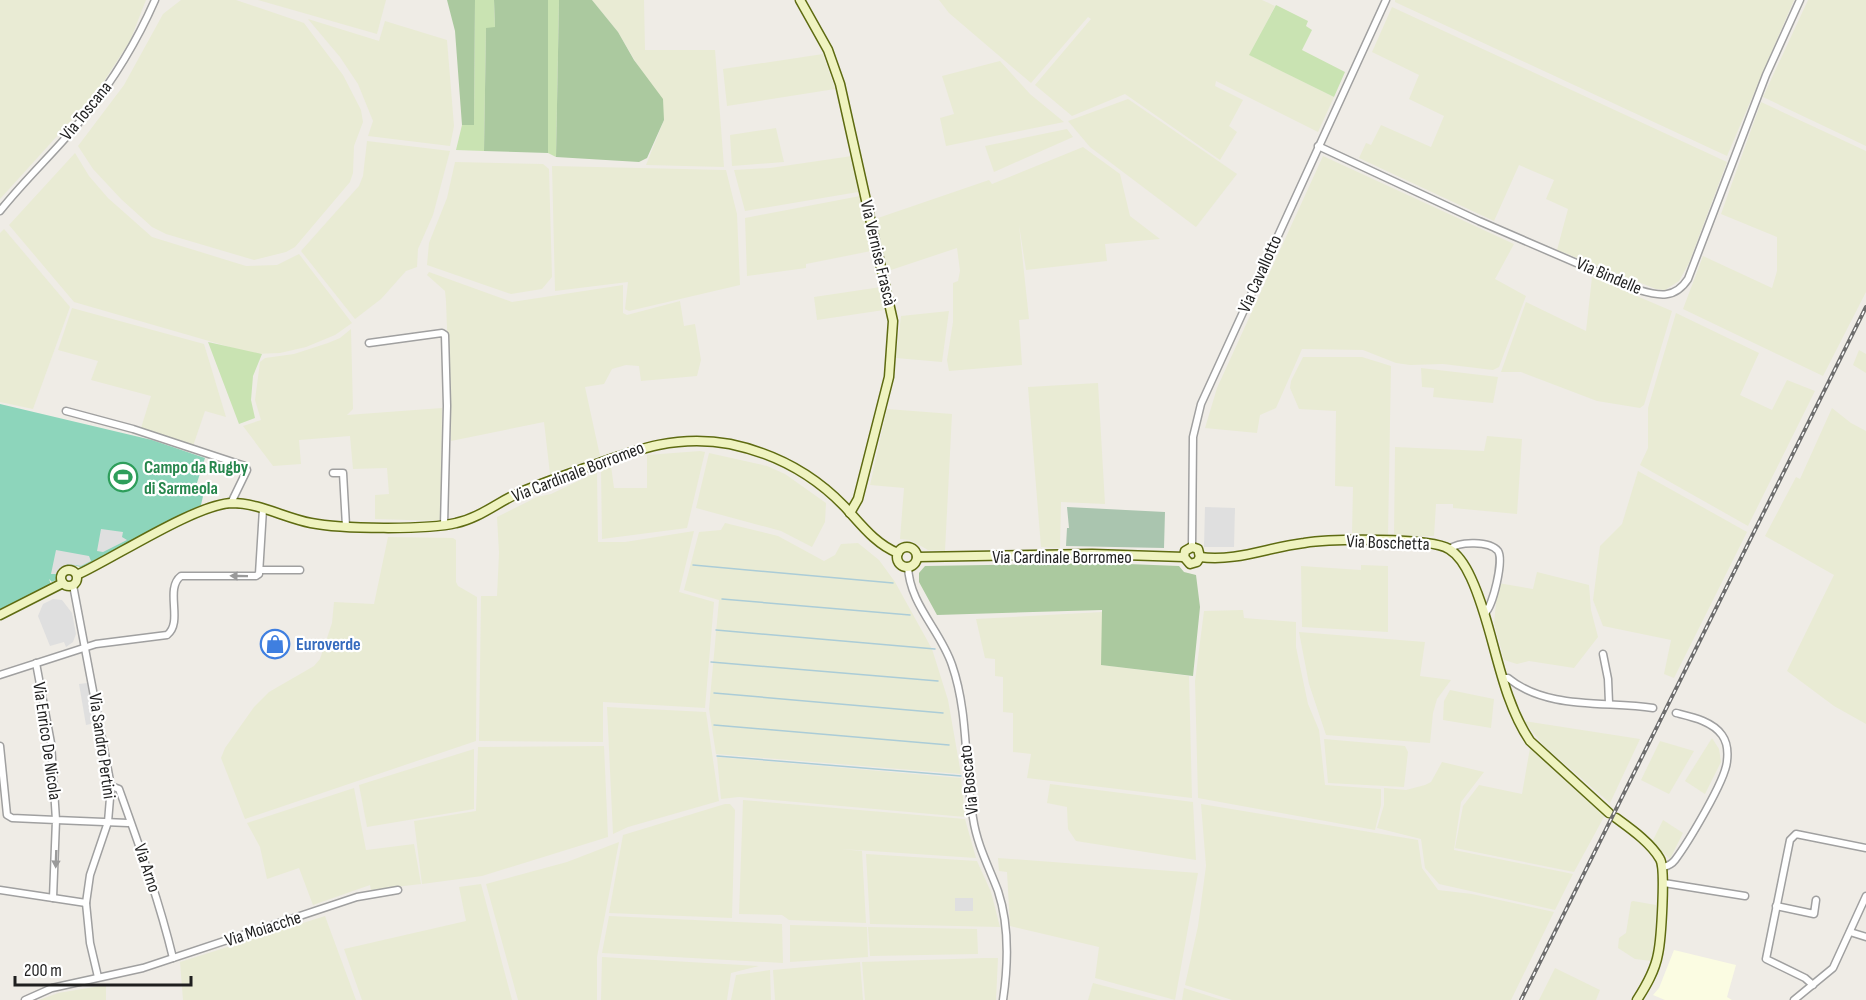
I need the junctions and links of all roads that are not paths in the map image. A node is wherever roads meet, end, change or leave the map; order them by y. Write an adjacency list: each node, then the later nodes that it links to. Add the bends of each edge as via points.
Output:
1 (155, 0): 6 (street, Via Toscana, via 110,83)
2 (800, 0): 12 (street, Via Vernise Frascà, via 828,50 840,84 893,321 889,377 858,499)
3 (1386, 0): 5 (street, Via Cavallotto)
4 (1800, 0): 5 (street, Via Bindelle, via 1766,75 1688,279 1675,293 1658,296 1638,290)
5 (1318, 146): 15 (street, Via Cavallotto, via 1201,404 1193,437)
6 (0, 211)
7 (369, 343): 13 (street, via 445,334)
8 (66, 411): 10 (street, via 245,466 245,478)
9 (333, 473): 14 (street, via 344,473)
10 (231, 503): 11 (street, Via Cardinale Borromeo); 24 (street, Via Cardinale Borromeo, via 197,513)
11 (263, 509): 14 (street, Via Cardinale Borromeo, via 311,523); 22 (street)
12 (850, 513): 13 (street, Via Cardinale Borromeo, via 818,483 776,458 731,444 675,441 633,450 520,492 476,516); 17 (street, Via Cardinale Borromeo, via 882,545)
13 (444, 525): 14 (street, Via Cardinale Borromeo)
14 (346, 526)
15 (1192, 547): 19 (street); 20 (street, via 1198,549)
16 (1450, 549): 20 (street, Via Boschetta, via 1432,543 1326,540 1227,558); 27 (street, Via Boschetta, via 1470,575); 27 (street, via 1465,544 1497,550 1500,557 1496,585 1491,608)
17 (898, 553): 18 (street, Via Cardinale Borromeo, via 909,547 915,550); 21 (street, Via Cardinale Borromeo, via 898,562)
18 (916, 557): 19 (street, Via Cardinale Borromeo); 21 (street)
19 (1184, 557): 20 (street, Via Cardinale Borromeo, via 1190,564)
20 (1200, 557)
21 (908, 566): 59 (street, Via Boscato, via 911,587 952,665 968,755 972,817 1003,911)
22 (262, 570): 23 (street); 29 (street, one-way to 29, via 256,576 181,576 174,584 173,628 167,635)
23 (300, 570)
24 (76, 575): 25 (street, Via Cardinale Borromeo, via 73,571 64,572); 26 (street)
25 (63, 583): 26 (street); 28 (street, Via Cardinale Borromeo)
26 (73, 585): 29 (street, Via Sandro Pertini)
27 (1485, 613): 33 (street, Via Boschetta)
28 (0, 615)
29 (86, 647): 31 (street); 38 (street, Via Sandro Pertini)
30 (1603, 654): 34 (street)
31 (36, 663): 32 (street); 39 (street, Via Enrico De Nicola, via 52,753)
32 (0, 675)
33 (1504, 678): 34 (street, via 1532,694 1552,699); 43 (street, Via Boschetta, via 1512,708 1530,741 1654,850)
34 (1609, 703): 35 (street)
35 (1653, 708)
36 (1676, 713): 43 (street, via 1713,726 1727,746 1727,762 1683,847 1674,862)
37 (0, 746): 39 (street, via 8,816)
38 (111, 786): 40 (street, Via Sandro Pertini); 55 (street, Via Arno, via 119,789 133,823)
39 (56, 820): 40 (street, Via Enrico De Nicola); 49 (street, one-way to 49)
40 (108, 822): 41 (street, Via Enrico De Nicola); 51 (street, Via Sandro Pertini, via 90,875)
41 (128, 823)
42 (1866, 848): 52 (street, via 1792,835)
43 (1664, 867): 44 (street)
44 (1664, 883): 47 (street); 60 (street, via 1658,955)
45 (0, 890): 49 (street)
46 (398, 890): 55 (street, Via Moiacche, via 357,897)
47 (1745, 896)
48 (1866, 896): 53 (street)
49 (53, 898): 51 (street)
50 (1816, 900): 52 (street, via 1814,914)
51 (86, 903): 56 (street, Via Sandro Pertini)
52 (1776, 906): 57 (street, via 1766,959)
53 (1850, 932): 54 (street); 57 (street, via 1833,968)
54 (1866, 937)
55 (173, 958): 56 (street, Via Moiacche)
56 (98, 977): 58 (street, Via Moiacche, via 45,990)
57 (1813, 985): 61 (street)
58 (25, 1000)
59 (1003, 1000)
60 (1637, 1000)
61 (1794, 1000)

